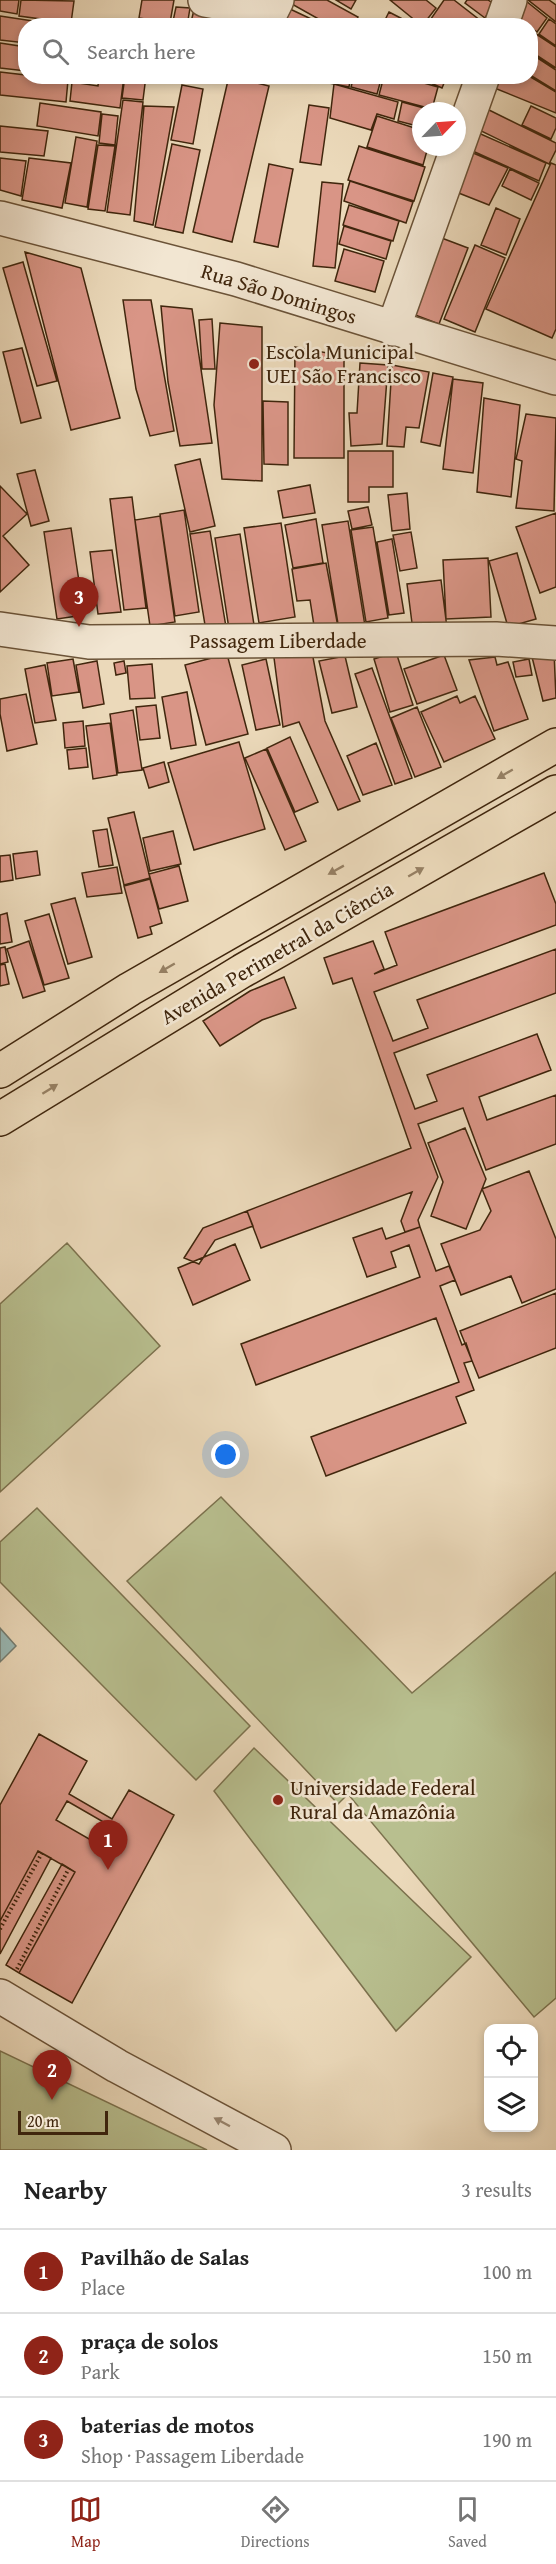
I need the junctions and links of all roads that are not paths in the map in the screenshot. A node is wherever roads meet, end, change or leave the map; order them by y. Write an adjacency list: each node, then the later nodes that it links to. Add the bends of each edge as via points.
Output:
1 (204, 0): 2 (street, via 271,12)
2 (277, 0)
3 (510, 0): 4 (street)
4 (504, 18)
5 (480, 84): 7 (street)
6 (0, 218): 7 (street, Rua São Domingos, via 236,279)
7 (393, 329): 8 (street, Rua São Domingos)
8 (556, 378)
9 (0, 628): 10 (street, Passagem Liberdade, via 89,642 496,639)
10 (556, 643)
11 (556, 745): 13 (main road, Avenida Perimetral da Ciência, one-way to 13, via 130,989)
12 (556, 792): 14 (main road, Avenida Perimetral da Ciência, one-way to 12, via 242,971)
13 (0, 1071)
14 (0, 1119)
15 (2, 1996): 16 (street, one-way to 15, via 117,2066)
16 (274, 2150)

